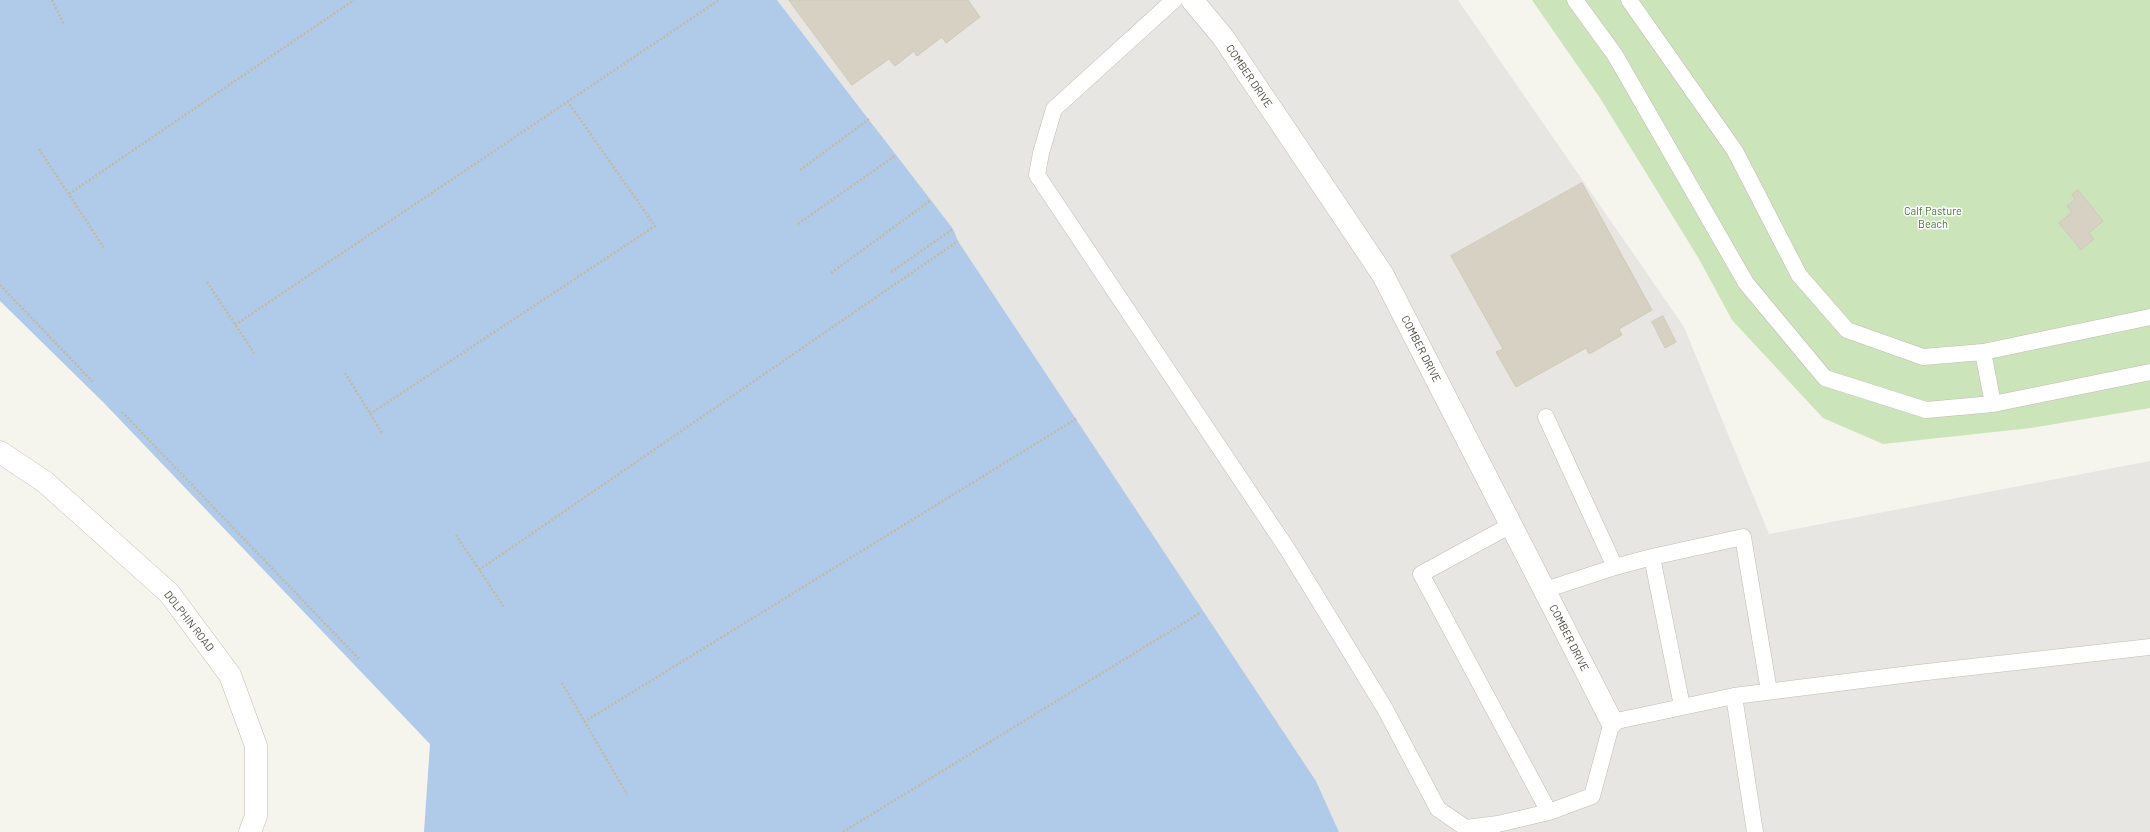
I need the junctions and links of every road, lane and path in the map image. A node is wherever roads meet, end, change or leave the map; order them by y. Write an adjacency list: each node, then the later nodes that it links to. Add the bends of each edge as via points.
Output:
1 (52, 0): 8 (path)
2 (354, 0): 14 (path)
3 (719, 0): 9 (path)
4 (1174, 0): 55 (lane, via 1054,109 1037,175 1288,550 1384,707 1438,809 1466,828 1498,824)
5 (1192, 0): 38 (street, COMBER DRIVE, via 1223,37 1383,275)
6 (1575, 0): 31 (lane, via 1615,55 1746,283 1825,378 1926,410)
7 (1630, 0): 26 (lane, via 1734,150 1799,275 1847,330 1923,357)
8 (64, 25)
9 (568, 102): 25 (path); 33 (path, via 655,226)
10 (869, 119): 13 (path)
11 (39, 149): 14 (path)
12 (896, 155): 16 (path)
13 (800, 170)
14 (69, 194): 19 (path)
15 (931, 200): 21 (path)
16 (798, 224)
17 (953, 229): 20 (path)
18 (958, 241): 42 (path)
19 (104, 248)
20 (891, 272)
21 (831, 273)
22 (207, 282): 25 (path)
23 (0, 285): 30 (path)
24 (2150, 317): 26 (lane)
25 (235, 325): 27 (path)
26 (1982, 352): 31 (lane)
27 (254, 353)
28 (2150, 372): 31 (lane)
29 (345, 373): 33 (path)
30 (94, 383)
31 (1993, 404)
32 (122, 412): 47 (path)
33 (370, 414): 36 (path)
34 (1546, 417): 41 (lane)
35 (1076, 419): 52 (path)
36 (382, 433)
37 (0, 452): 56 (street, DOLPHIN ROAD, via 45,482 169,593 230,675 256,746 256,816)
38 (1511, 525): 43 (street, COMBER DRIVE); 55 (lane, via 1421,574)
39 (456, 534): 42 (path)
40 (1652, 557): 41 (lane); 49 (lane, via 1743,537); 51 (lane)
41 (1615, 567): 43 (lane)
42 (479, 570): 44 (path)
43 (1545, 590): 53 (street, COMBER DRIVE)
44 (504, 607)
45 (1200, 613): 57 (path)
46 (2150, 647): 49 (lane)
47 (360, 660)
48 (562, 683): 52 (path)
49 (1769, 691): 50 (lane)
50 (1734, 696): 51 (lane); 58 (lane)
51 (1682, 706): 53 (lane)
52 (584, 722): 54 (path)
53 (1612, 722): 55 (lane, via 1592,796)
54 (627, 794)
55 (1549, 812)
56 (250, 832)
57 (843, 832)
58 (1755, 832)

